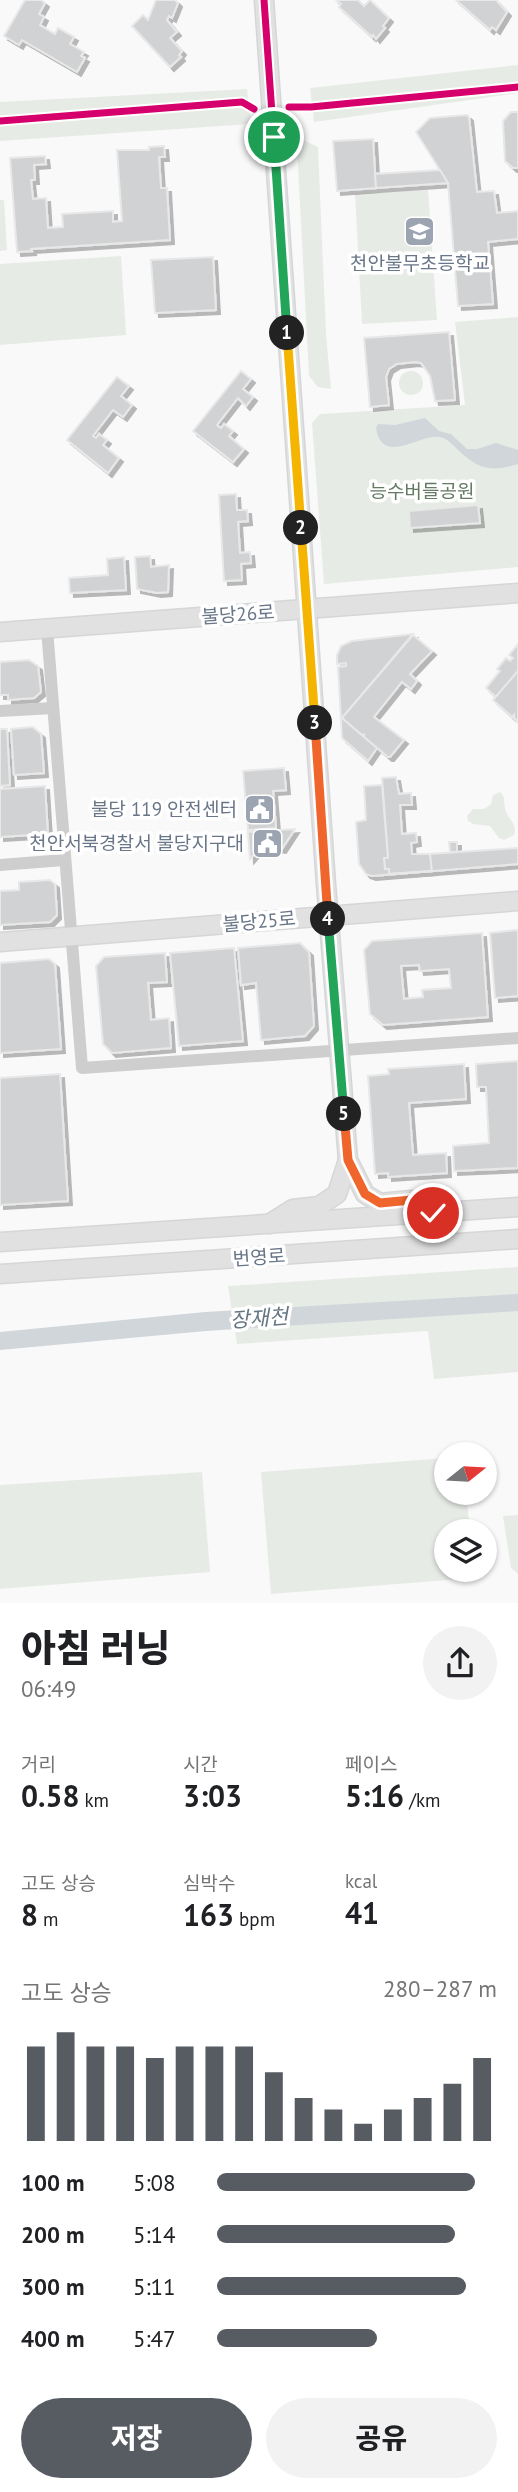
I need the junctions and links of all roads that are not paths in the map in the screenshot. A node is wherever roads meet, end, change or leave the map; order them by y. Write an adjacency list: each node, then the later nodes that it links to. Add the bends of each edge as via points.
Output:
1 (264, 0): 3 (street)
2 (518, 593): 3 (street, 불당26로)
3 (307, 609): 4 (street, 불당26로); 11 (street)
4 (47, 629): 5 (street, 불당26로); 6 (street)
5 (0, 632)
6 (53, 708): 7 (street); 8 (street)
7 (0, 711)
8 (64, 860): 9 (street); 12 (street)
9 (0, 865)
10 (518, 901): 11 (street, 불당25로)
11 (328, 915): 12 (street, 불당25로); 15 (street)
12 (70, 936): 13 (street, 불당25로); 15 (street, via 82,1068)
13 (0, 942)
14 (518, 1038): 15 (street)
15 (339, 1051): 16 (street)
16 (348, 1160): 18 (street, via 365,1194 380,1203 411,1200); 19 (street, via 337,1194 319,1206 293,1209)
17 (518, 1207): 18 (street, 번영로)
18 (433, 1213): 19 (street, 번영로)
19 (268, 1225): 21 (street, 번영로)
20 (518, 1239): 22 (street, 번영로)
21 (0, 1242)
22 (0, 1274)

